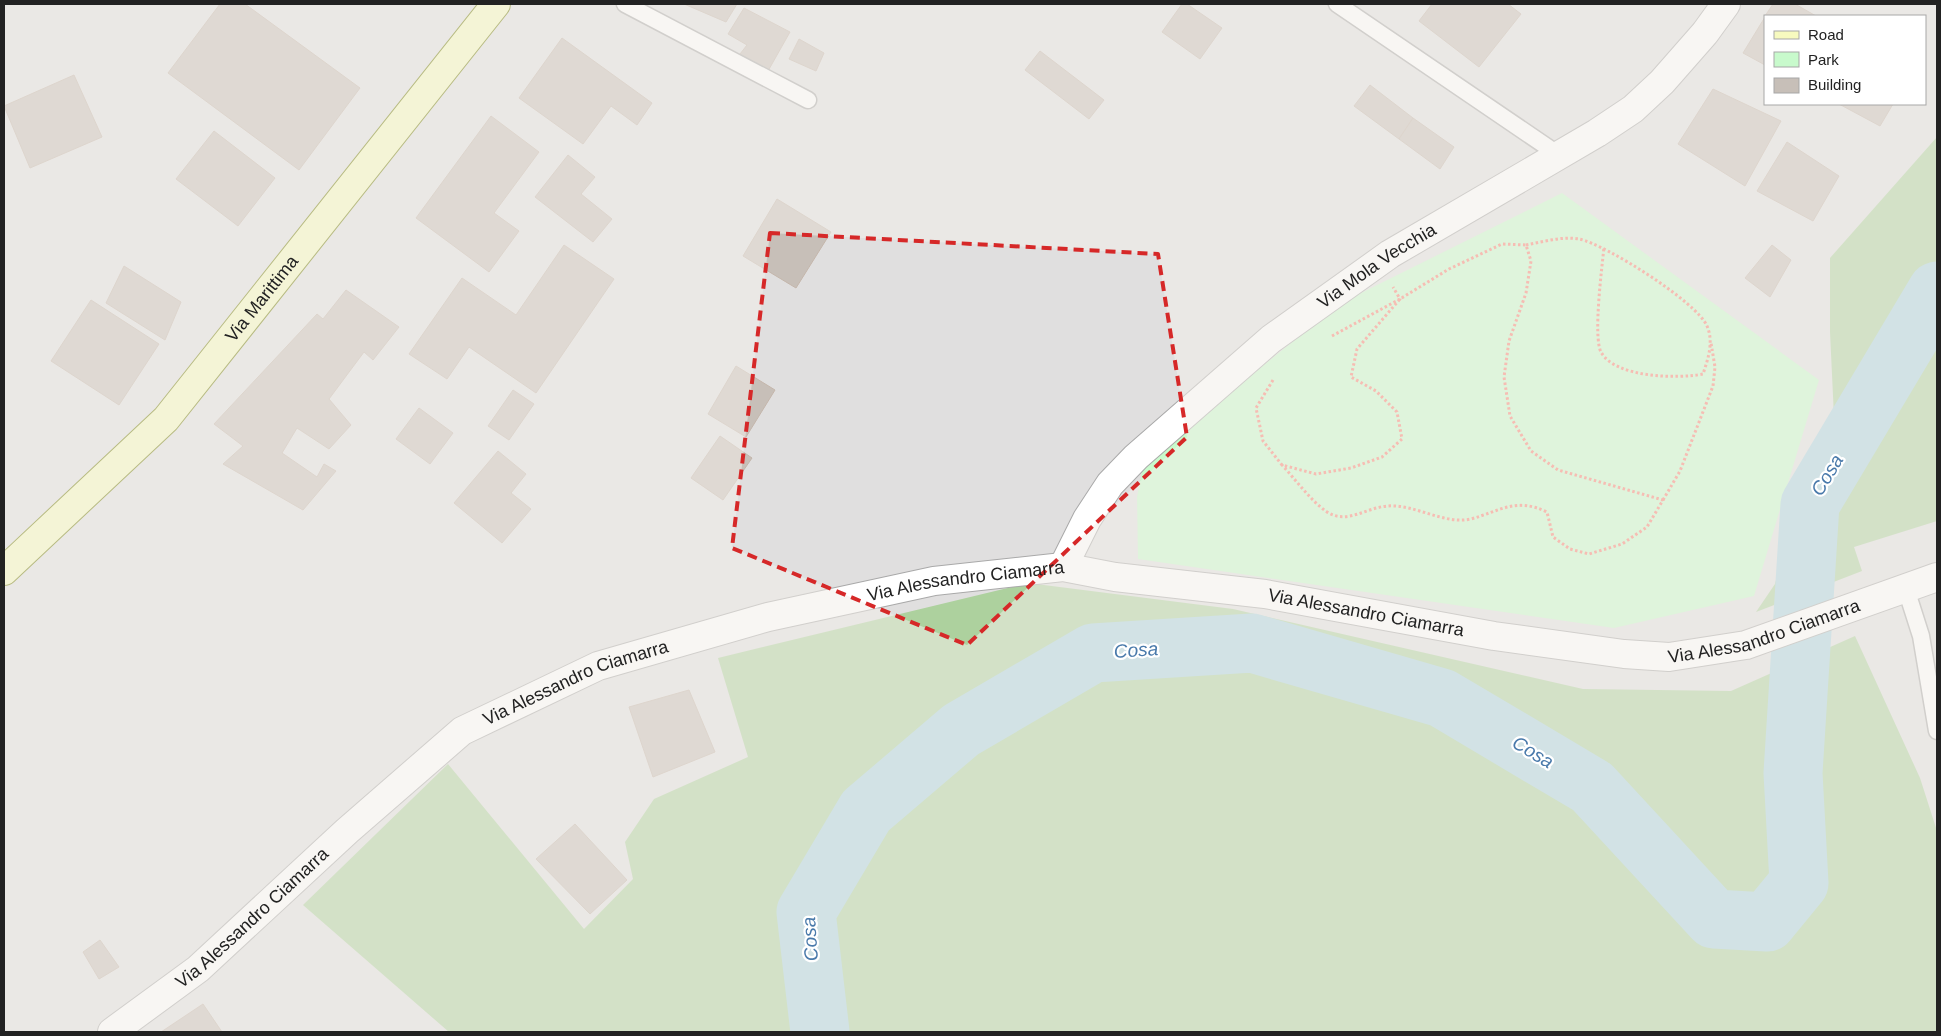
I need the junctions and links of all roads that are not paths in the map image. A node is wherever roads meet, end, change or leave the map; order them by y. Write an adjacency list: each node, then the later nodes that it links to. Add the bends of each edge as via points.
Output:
1 (496, 4): 8 (main road, Via Marittima, via 166,419)
2 (625, 4): 5 (lane)
3 (1337, 4): 6 (lane)
4 (1726, 4): 6 (street, Via Mola Vecchia, via 1705,33 1633,110)
5 (808, 100)
6 (1559, 155): 7 (street, Via Mola Vecchia, via 1390,254 1271,339 1136,457 1110,484)
7 (1062, 567): 10 (street, Via Alessandro Ciamarra, via 1115,577 1265,594 1503,637 1669,657 1746,645); 12 (street, Via Alessandro Ciamarra, via 934,582 768,617 598,666 462,731 347,831 198,969)
8 (4, 571)
9 (1937, 577): 10 (street, Via Alessandro Ciamarra)
10 (1906, 589): 11 (lane, via 1921,636)
11 (1937, 731)
12 (112, 1032)

